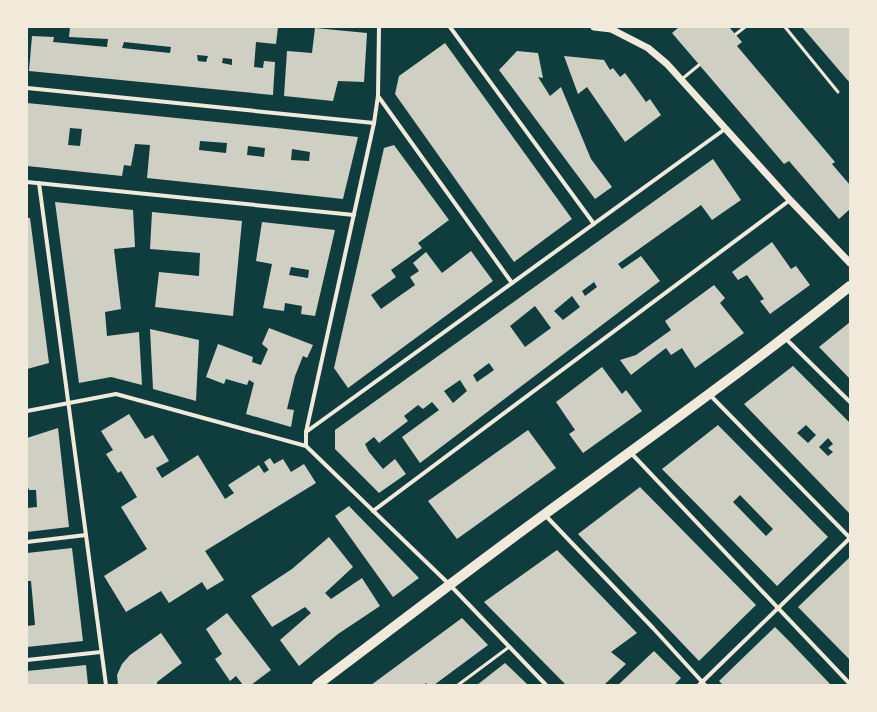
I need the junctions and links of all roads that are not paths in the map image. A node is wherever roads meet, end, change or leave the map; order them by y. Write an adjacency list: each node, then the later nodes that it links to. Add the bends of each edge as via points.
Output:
1 (379, 27): 11 (street)
2 (450, 27): 18 (street)
3 (594, 27): 8 (street, via 611,29 648,48)
4 (745, 27): 6 (lane)
5 (785, 27): 10 (lane)
6 (736, 34)
7 (699, 65): 8 (lane)
8 (681, 80): 13 (street)
9 (27, 88): 12 (street)
10 (838, 92)
11 (378, 96): 12 (street); 20 (street)
12 (374, 123): 17 (street)
13 (725, 129): 16 (street); 18 (street)
14 (27, 182): 15 (street)
15 (38, 183): 17 (street); 24 (street)
16 (790, 200): 19 (street); 30 (street)
17 (354, 215): 27 (street)
18 (594, 224): 20 (street)
19 (850, 263)
20 (512, 283): 27 (street)
21 (850, 286): 22 (main road)
22 (785, 338): 23 (main road); 25 (street)
23 (710, 395): 29 (main road); 33 (street)
24 (69, 402): 26 (street); 28 (street, via 116,394); 32 (street)
25 (850, 402)
26 (27, 411)
27 (306, 432): 28 (street)
28 (306, 446): 30 (street)
29 (631, 453): 31 (main road); 36 (street)
30 (373, 511): 35 (street)
31 (545, 515): 35 (main road); 40 (street, via 654,628)
32 (86, 535): 34 (street); 38 (street)
33 (850, 538): 36 (street)
34 (27, 542)
35 (450, 585): 37 (street); 43 (main road)
36 (778, 608): 40 (street); 41 (street)
37 (509, 647): 44 (lane); 45 (street)
38 (101, 652): 39 (street); 42 (street)
39 (27, 660)
40 (702, 684)
41 (850, 684)
42 (106, 685)
43 (317, 685)
44 (458, 685)
45 (546, 685)

